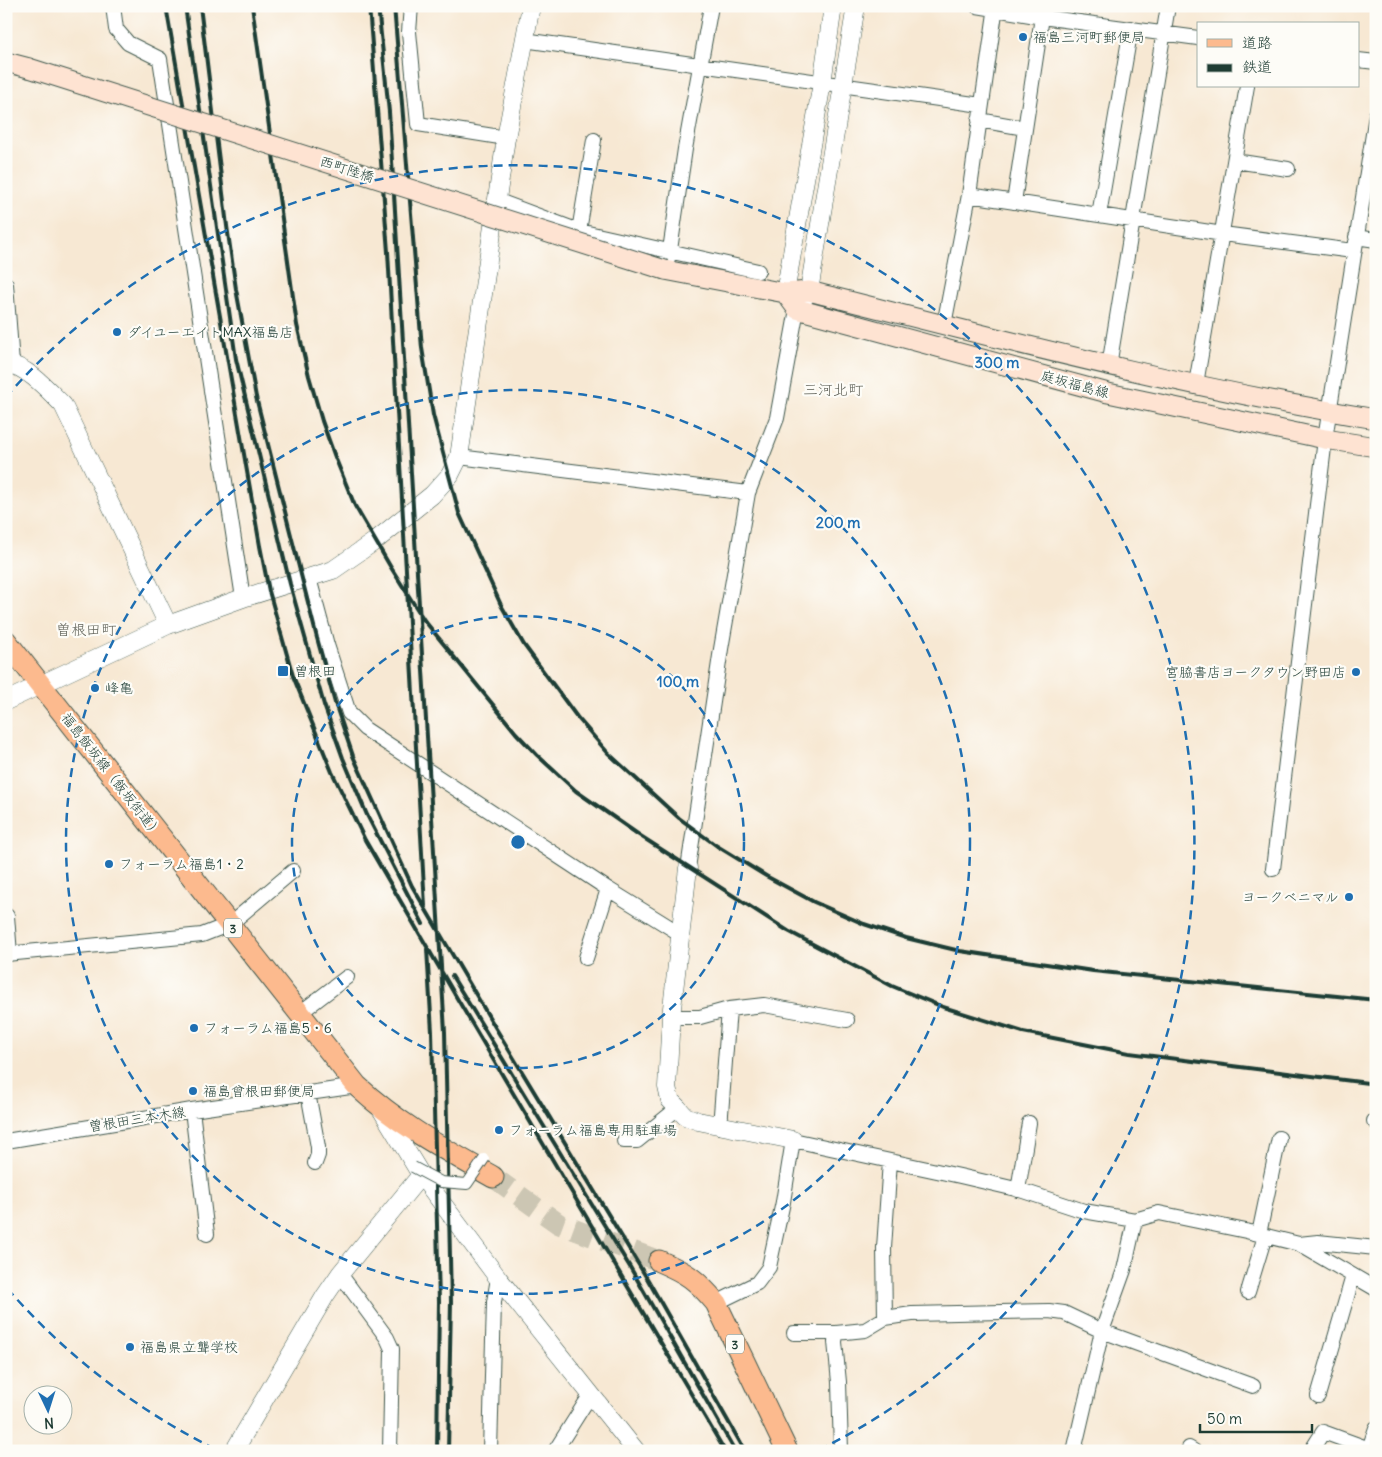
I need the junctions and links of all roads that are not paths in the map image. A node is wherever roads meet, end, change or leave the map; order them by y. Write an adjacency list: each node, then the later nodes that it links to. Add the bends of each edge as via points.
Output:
1 (113, 6): 59 (street, via 116,29 128,43 160,59)
2 (411, 6): 26 (street, via 409,32 418,124)
3 (531, 6): 14 (street)
4 (710, 6): 18 (street)
5 (833, 6): 19 (street)
6 (856, 6): 20 (street)
7 (977, 6): 9 (street)
8 (1168, 6): 12 (street)
9 (996, 8): 10 (street); 22 (street)
10 (1042, 17): 11 (street); 25 (street)
11 (1131, 28): 12 (street); 34 (street)
12 (1164, 32): 13 (street); 35 (street)
13 (1197, 38)
14 (524, 40): 18 (street); 26 (street)
15 (1360, 60): 17 (street)
16 (6, 62): 42 (main road, 西町陸橋, bridge)
17 (1376, 62)
18 (700, 64): 19 (street); 40 (street)
19 (822, 83): 20 (street); 46 (street)
20 (843, 86): 22 (street); 45 (street)
21 (1247, 88): 28 (street)
22 (981, 105): 24 (street)
23 (1376, 115): 30 (street)
24 (979, 120): 25 (street); 31 (street)
25 (1025, 128): 33 (street)
26 (506, 138): 32 (street)
27 (594, 140): 36 (street)
28 (1234, 162): 29 (street); 37 (street)
29 (1288, 169)
30 (1371, 169): 38 (street)
31 (969, 195): 33 (street); 48 (street)
32 (496, 200): 36 (street); 56 (street)
33 (1014, 202): 34 (street)
34 (1099, 215): 35 (street)
35 (1133, 220): 37 (street); 50 (street)
36 (579, 231): 40 (street)
37 (1223, 234): 41 (street); 51 (street)
38 (1356, 237): 39 (street); 41 (street)
39 (1376, 240)
40 (670, 250): 42 (street); 43 (street)
41 (1353, 252): 52 (street)
42 (665, 270): 46 (main road, 庭坂福島線)
43 (758, 272)
44 (6, 284): 49 (street)
45 (809, 290): 46 (main road, 庭坂福島線); 47 (street); 48 (main road, 庭坂福島線)
46 (785, 293): 47 (main road)
47 (797, 309): 54 (main road, 庭坂福島線, via 1108,393); 57 (street, via 777,418)
48 (944, 325): 50 (main road, 庭坂福島線)
49 (9, 364): 60 (street, via 39,381 63,404)
50 (1110, 366): 51 (main road, 庭坂福島線)
51 (1196, 384): 52 (main road, 庭坂福島線)
52 (1329, 411): 53 (main road, 庭坂福島線); 54 (street)
53 (1376, 419)
54 (1325, 439): 55 (main road, 庭坂福島線); 65 (street)
55 (1376, 447)
56 (458, 457): 57 (street); 58 (street, via 450,475 401,521 333,570)
57 (748, 493): 64 (street, via 720,650)
58 (309, 578): 59 (street); 67 (street, via 349,713 355,720)
59 (244, 598): 60 (street)
60 (168, 625): 62 (street)
61 (6, 641): 62 (main road, 福島飯坂線（飯坂街道） / 3)
62 (40, 684): 63 (street); 69 (main road, 福島飯坂線（飯坂街道） / 3)
63 (6, 701)
64 (688, 868): 70 (street)
65 (1273, 869)
66 (293, 871): 69 (street)
67 (608, 889): 70 (street); 72 (street)
68 (7, 916): 71 (street)
69 (230, 924): 71 (street, via 189,937); 75 (main road, 福島飯坂線（飯坂街道） / 3)
70 (680, 933): 76 (street)
71 (8, 954)
72 (586, 958)
73 (347, 977): 75 (street)
74 (729, 1010): 76 (street, via 700,1017); 77 (street, via 764,1005); 84 (street)
75 (300, 1012): 78 (main road, 福島飯坂線（飯坂街道） / 3)
76 (671, 1017): 81 (street, via 667,1087 670,1100)
77 (848, 1020)
78 (357, 1086): 79 (street, 曽根田三本木線); 80 (main road, 福島飯坂線（飯坂街道） / 3)
79 (308, 1093): 82 (street, 曽根田三本木線); 90 (street, via 318,1147)
80 (379, 1107): 91 (main road, 福島飯坂線（飯坂街道） / 3, via 427,1139); 92 (street)
81 (678, 1108): 84 (street, via 686,1116); 88 (street, via 637,1141)
82 (192, 1110): 87 (street, 曽根田三本木線); 95 (street)
83 (1029, 1123): 93 (street)
84 (720, 1126): 86 (street)
85 (1280, 1138): 96 (street)
86 (793, 1140): 89 (street); 105 (street, via 769,1267 757,1283)
87 (6, 1141)
88 (624, 1141)
89 (890, 1161): 93 (street); 106 (street, via 884,1248)
90 (315, 1163)
91 (489, 1168): 92 (street, bridge, via 467,1184 441,1182)
92 (417, 1171): 100 (street); 102 (street)
93 (1018, 1190): 94 (street, via 1084,1211)
94 (1135, 1220): 96 (street, via 1159,1213); 107 (street, via 1124,1270)
95 (207, 1234)
96 (1262, 1235): 97 (street); 104 (street)
97 (1299, 1244): 98 (street, via 1318,1242); 101 (street)
98 (1376, 1248)
99 (659, 1260): 105 (main road, 3 / 3, via 684,1272)
100 (340, 1274): 115 (street); 116 (street, via 392,1348)
101 (1353, 1276): 103 (street); 112 (street)
102 (498, 1278): 111 (street); 117 (street, via 494,1302)
103 (1376, 1289)
104 (1248, 1292)
105 (716, 1302): 120 (main road, 3 / 3)
106 (885, 1318): 107 (street, via 912,1314 1049,1311 1064,1313); 109 (street, via 865,1330)
107 (1102, 1331): 110 (street); 122 (street)
108 (794, 1333): 109 (street)
109 (836, 1333): 121 (street)
110 (1254, 1386)
111 (591, 1394): 118 (street); 119 (street)
112 (1318, 1396)
113 (1376, 1428): 114 (street)
114 (1372, 1450): 123 (street, via 1323,1432)
115 (234, 1451)
116 (390, 1451)
117 (490, 1451)
118 (555, 1451)
119 (636, 1451)
120 (787, 1451)
121 (841, 1451)
122 (1074, 1451)
123 (1311, 1451)

